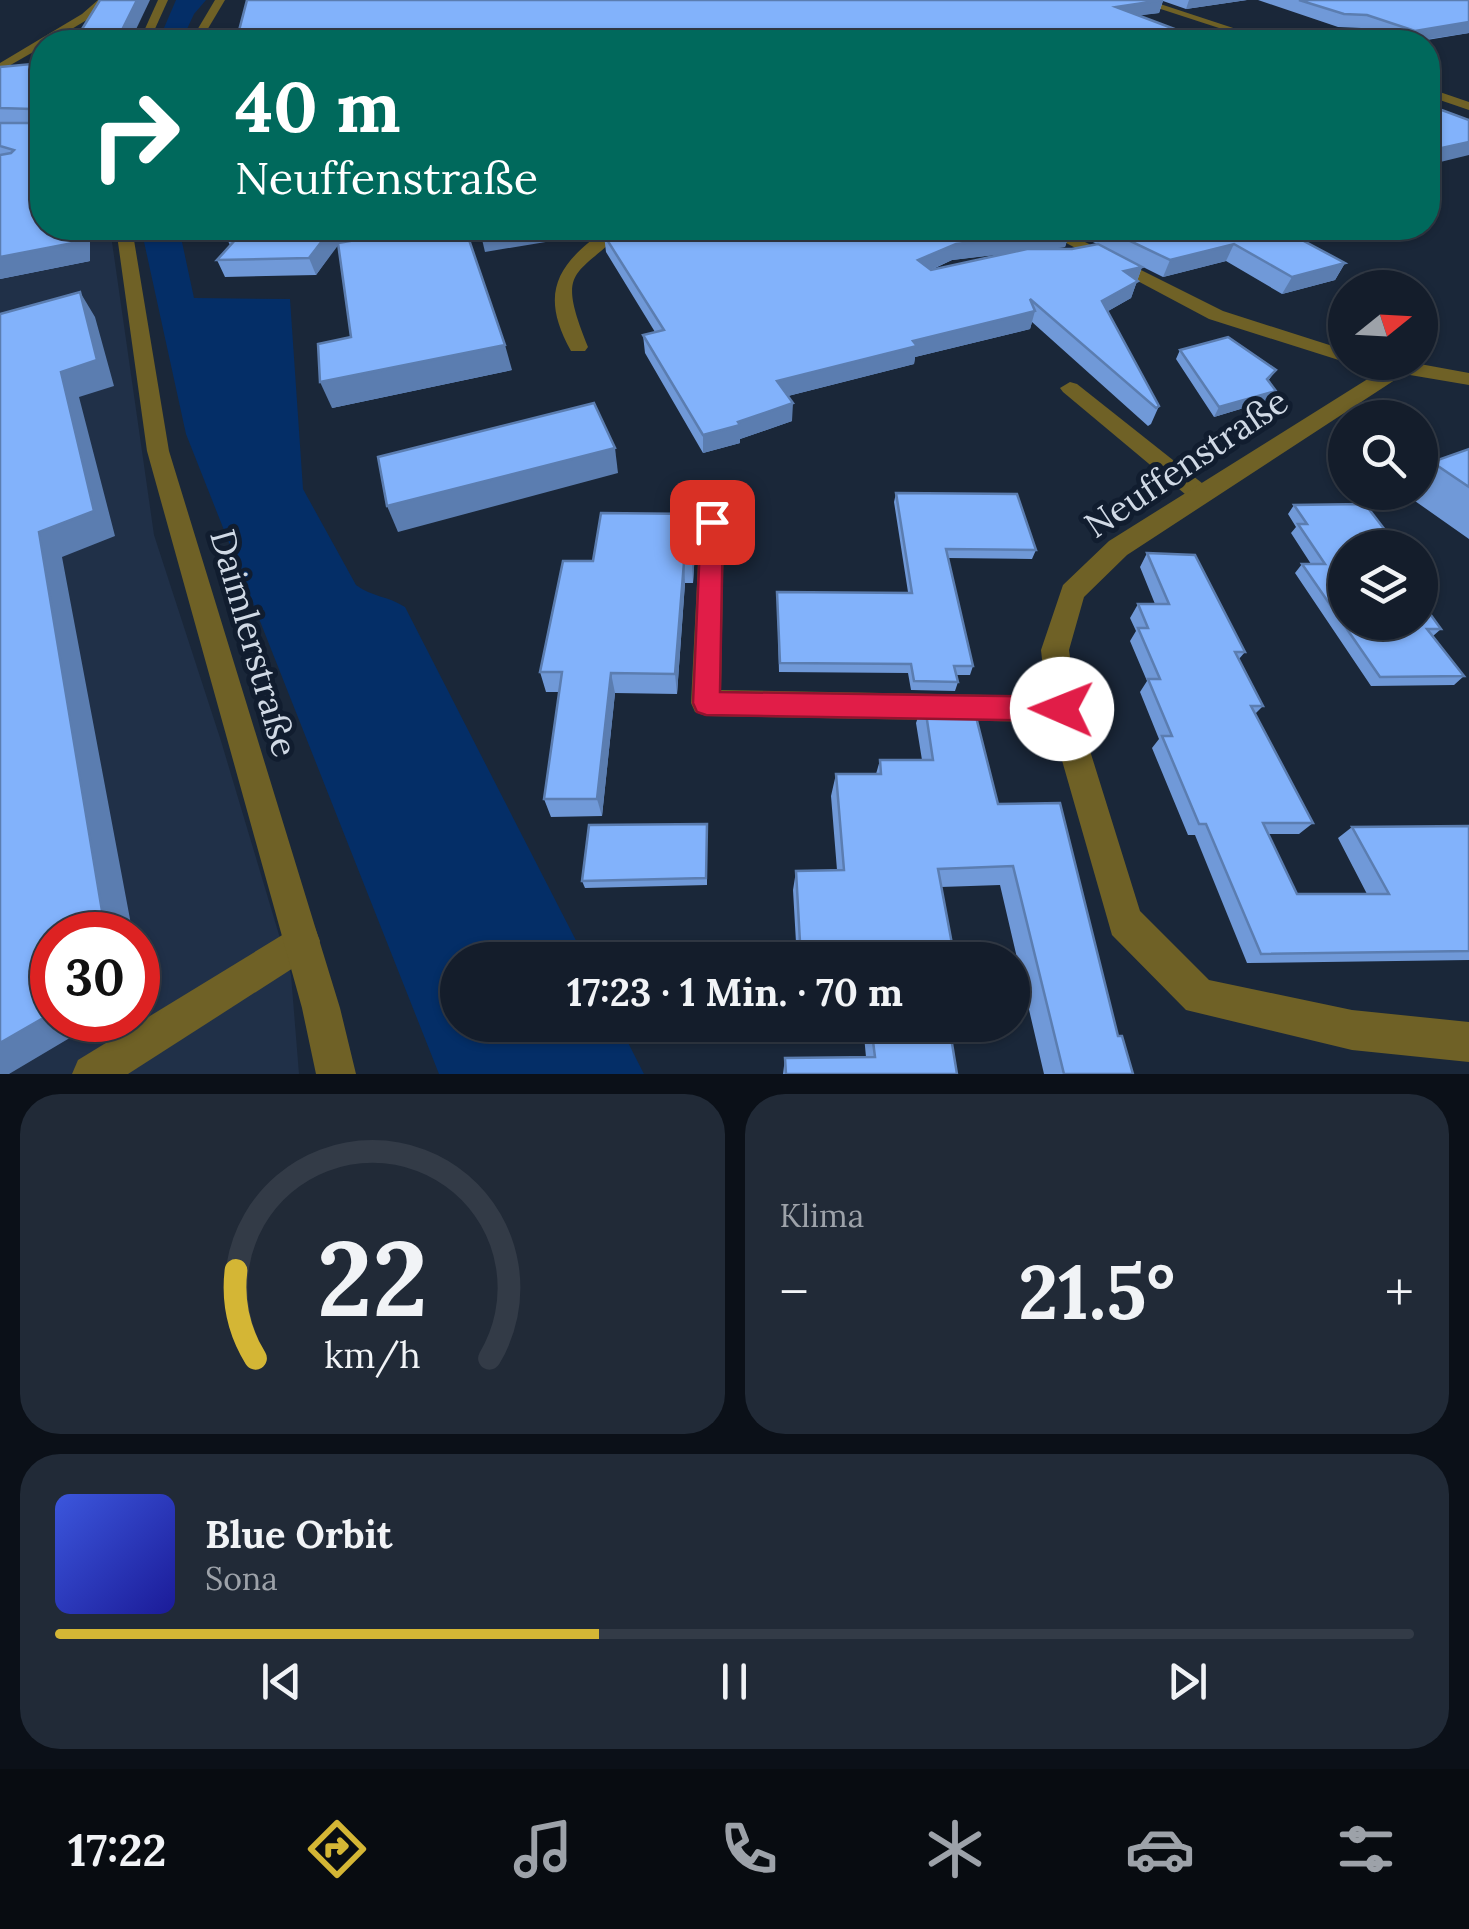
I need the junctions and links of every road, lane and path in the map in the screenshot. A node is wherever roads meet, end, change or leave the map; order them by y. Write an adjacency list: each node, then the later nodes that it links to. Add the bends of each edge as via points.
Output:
1 (104, 0): 5 (street)
2 (163, 0): 6 (street)
3 (220, 0): 7 (street)
4 (1138, 0): 8 (street)
5 (63, 30)
6 (149, 30)
7 (202, 30)
8 (1233, 30)
9 (30, 50): 10 (street)
10 (0, 68)
11 (1440, 96): 12 (street)
12 (1469, 106)
13 (126, 240): 27 (street, Daimlerstraße, via 158,450)
14 (602, 240): 18 (street, via 564,276 562,309)
15 (1068, 240): 16 (street)
16 (1091, 252): 17 (street); 19 (street, via 1216,315)
17 (1067, 257)
18 (578, 347)
19 (1328, 351)
20 (1438, 375): 22 (street)
21 (1363, 380): 24 (street, Neuffenstraße)
22 (1469, 380)
23 (1070, 388): 24 (street)
24 (1198, 493): 26 (street, Neuffenstraße, via 1118,548 1072,592 1055,650)
25 (712, 522): 26 (street, via 706,703)
26 (1062, 709): 28 (street, Neuffenstraße, via 1124,922 1199,998 1352,1030)
27 (302, 940): 29 (street); 30 (street, Daimlerstraße)
28 (1469, 1042)
29 (92, 1074)
30 (336, 1074)

